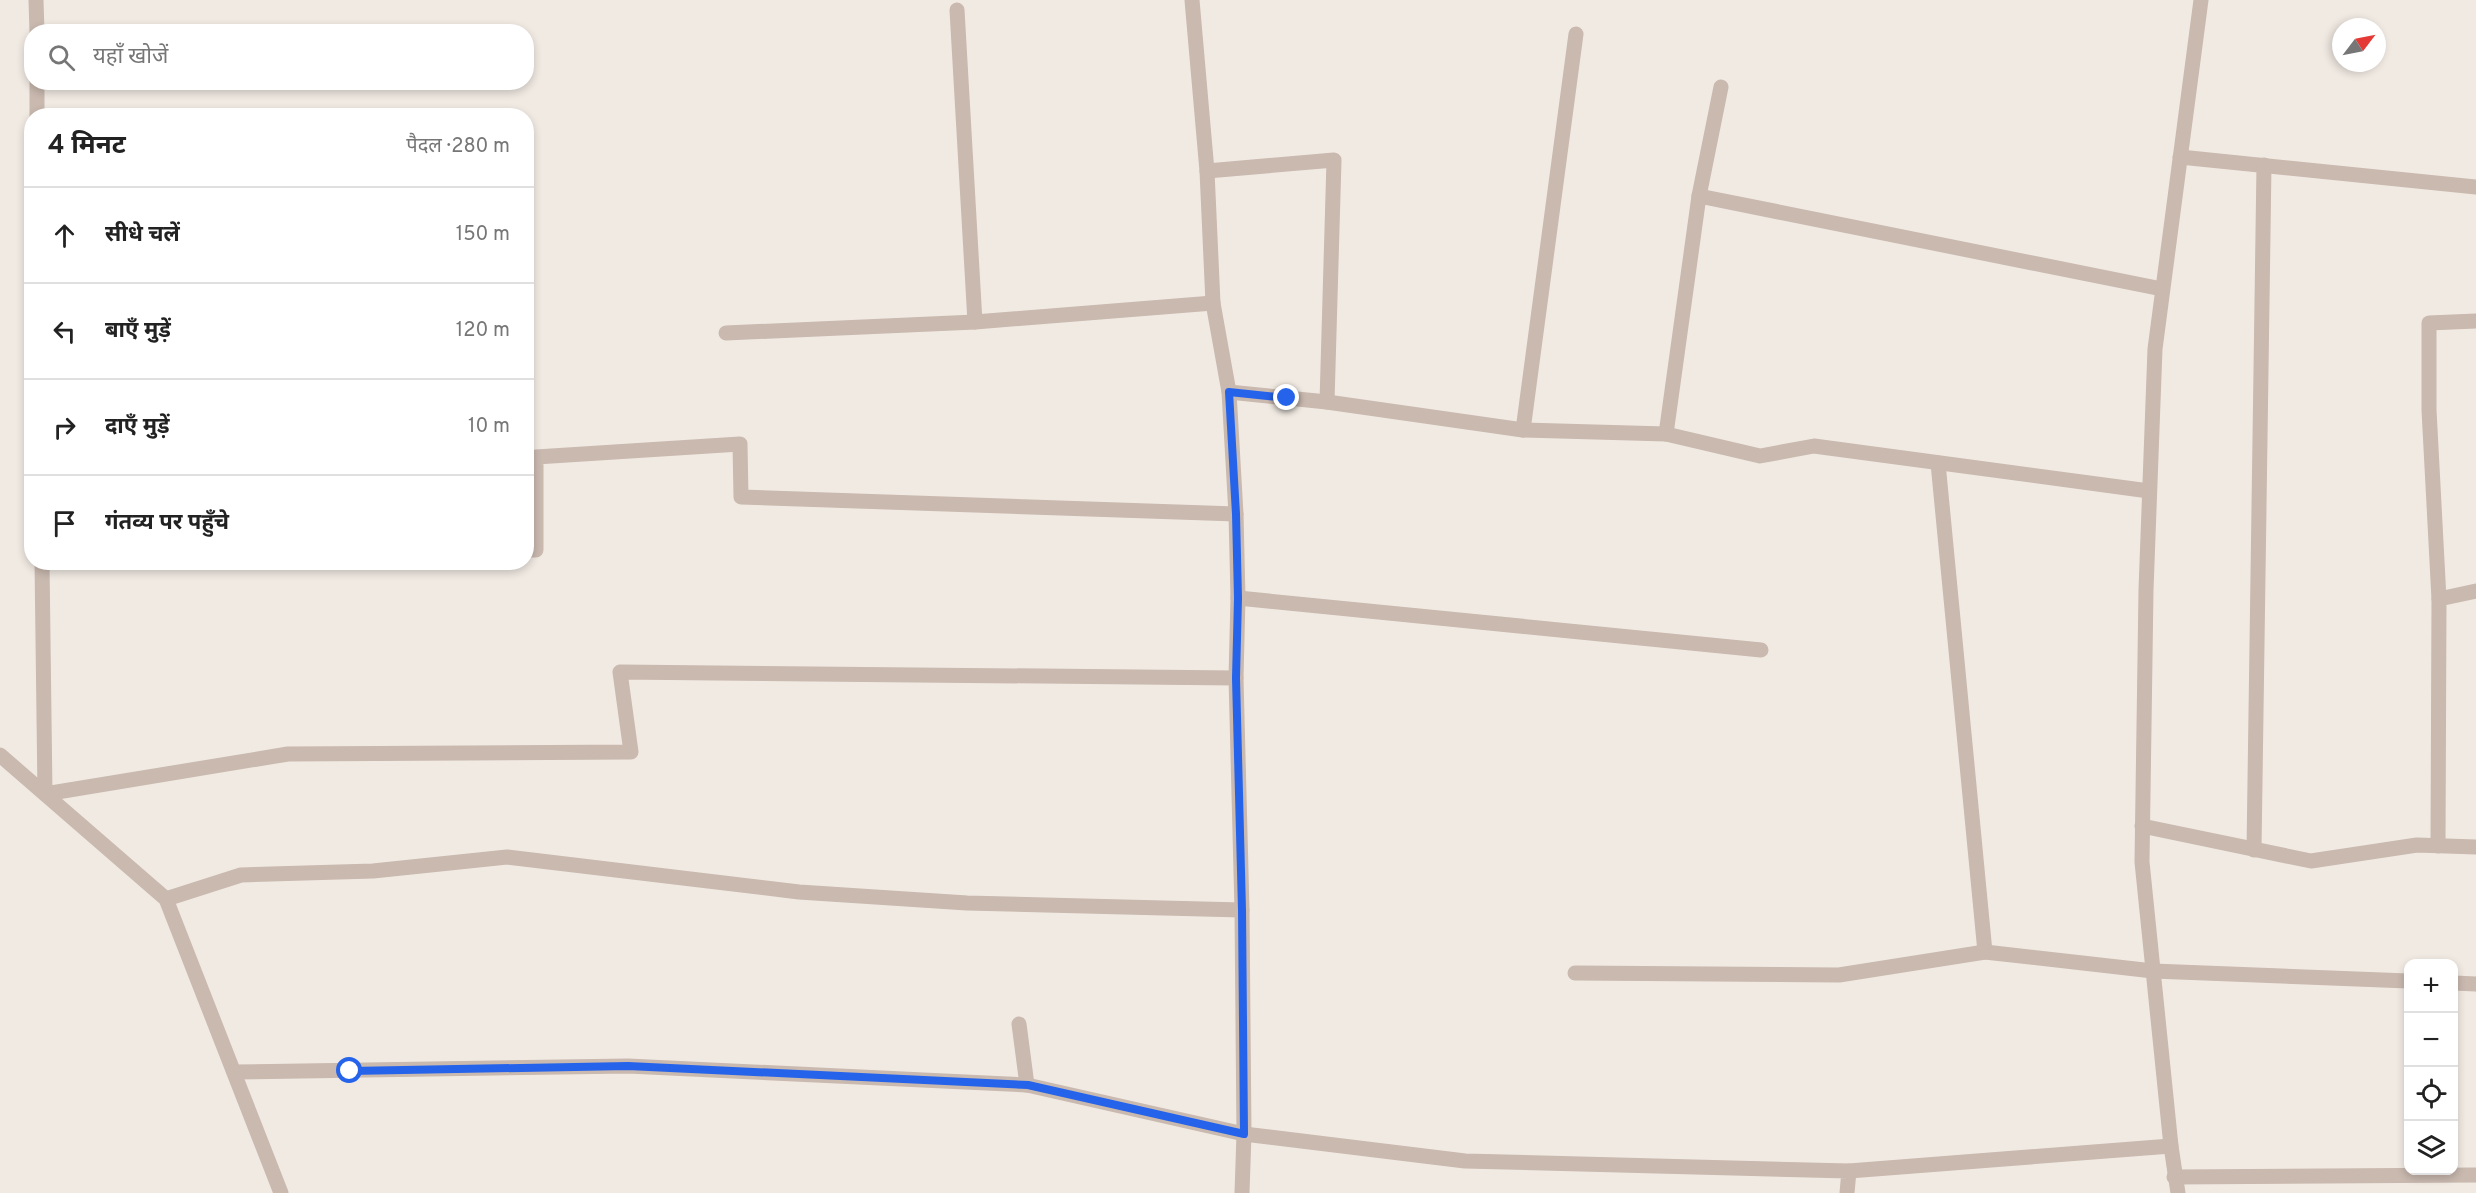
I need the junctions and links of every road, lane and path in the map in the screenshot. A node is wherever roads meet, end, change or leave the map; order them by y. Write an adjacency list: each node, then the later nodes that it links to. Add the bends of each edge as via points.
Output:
1 (36, 0): 5 (street)
2 (1192, 0): 12 (street)
3 (2201, 0): 10 (street)
4 (957, 10): 18 (street)
5 (36, 24)
6 (1576, 34): 22 (street)
7 (1721, 87): 14 (street)
8 (37, 90): 9 (street)
9 (37, 108)
10 (2180, 157): 11 (street); 15 (street)
11 (2264, 165): 13 (street); 39 (street)
12 (1207, 171): 16 (street); 21 (street, via 1334,160)
13 (2476, 187)
14 (1699, 196): 15 (street); 23 (street)
15 (2162, 289): 25 (street, via 2154,349)
16 (1213, 303): 18 (street); 20 (street)
17 (2476, 321): 31 (street, via 2429,323 2429,410)
18 (975, 322): 19 (street)
19 (726, 333)
20 (1229, 392): 21 (street); 26 (street)
21 (1327, 402): 22 (street)
22 (1523, 430): 23 (street)
23 (1666, 434): 24 (street, via 1760,456 1814,446)
24 (1938, 463): 25 (street); 42 (street)
25 (2149, 491): 36 (street)
26 (1236, 514): 27 (street, via 741,496 740,444 536,457); 30 (street)
27 (534, 550)
28 (42, 570): 35 (street)
29 (2476, 591): 31 (street)
30 (1238, 598): 32 (street); 33 (street)
31 (2439, 599): 37 (street)
32 (1761, 650)
33 (1236, 678): 35 (street, via 621,672 631,752 288,754); 41 (street)
34 (0, 755): 35 (street)
35 (45, 794): 40 (street)
36 (2142, 826): 39 (street); 43 (street)
37 (2438, 846): 38 (street); 39 (street, via 2417,845 2311,861)
38 (2476, 847)
39 (2254, 850)
40 (166, 899): 41 (street, via 241,875 373,871 507,857 799,892 967,903); 49 (street)
41 (1242, 910): 51 (street)
42 (1985, 952): 43 (street); 44 (street, via 1839,975)
43 (2153, 971): 45 (street); 52 (street)
44 (1575, 973)
45 (2404, 981)
46 (2458, 983): 47 (street)
47 (2476, 984)
48 (1019, 1024): 50 (street)
49 (234, 1072): 50 (street, via 628,1066); 56 (street)
50 (1028, 1085): 51 (street)
51 (1244, 1134): 53 (street, via 1465,1161); 57 (street)
52 (2171, 1146): 53 (street); 55 (street)
53 (1848, 1171): 58 (street)
54 (2476, 1175): 55 (street)
55 (2174, 1177): 59 (street)
56 (281, 1193)
57 (1242, 1193)
58 (1847, 1193)
59 (2178, 1193)

